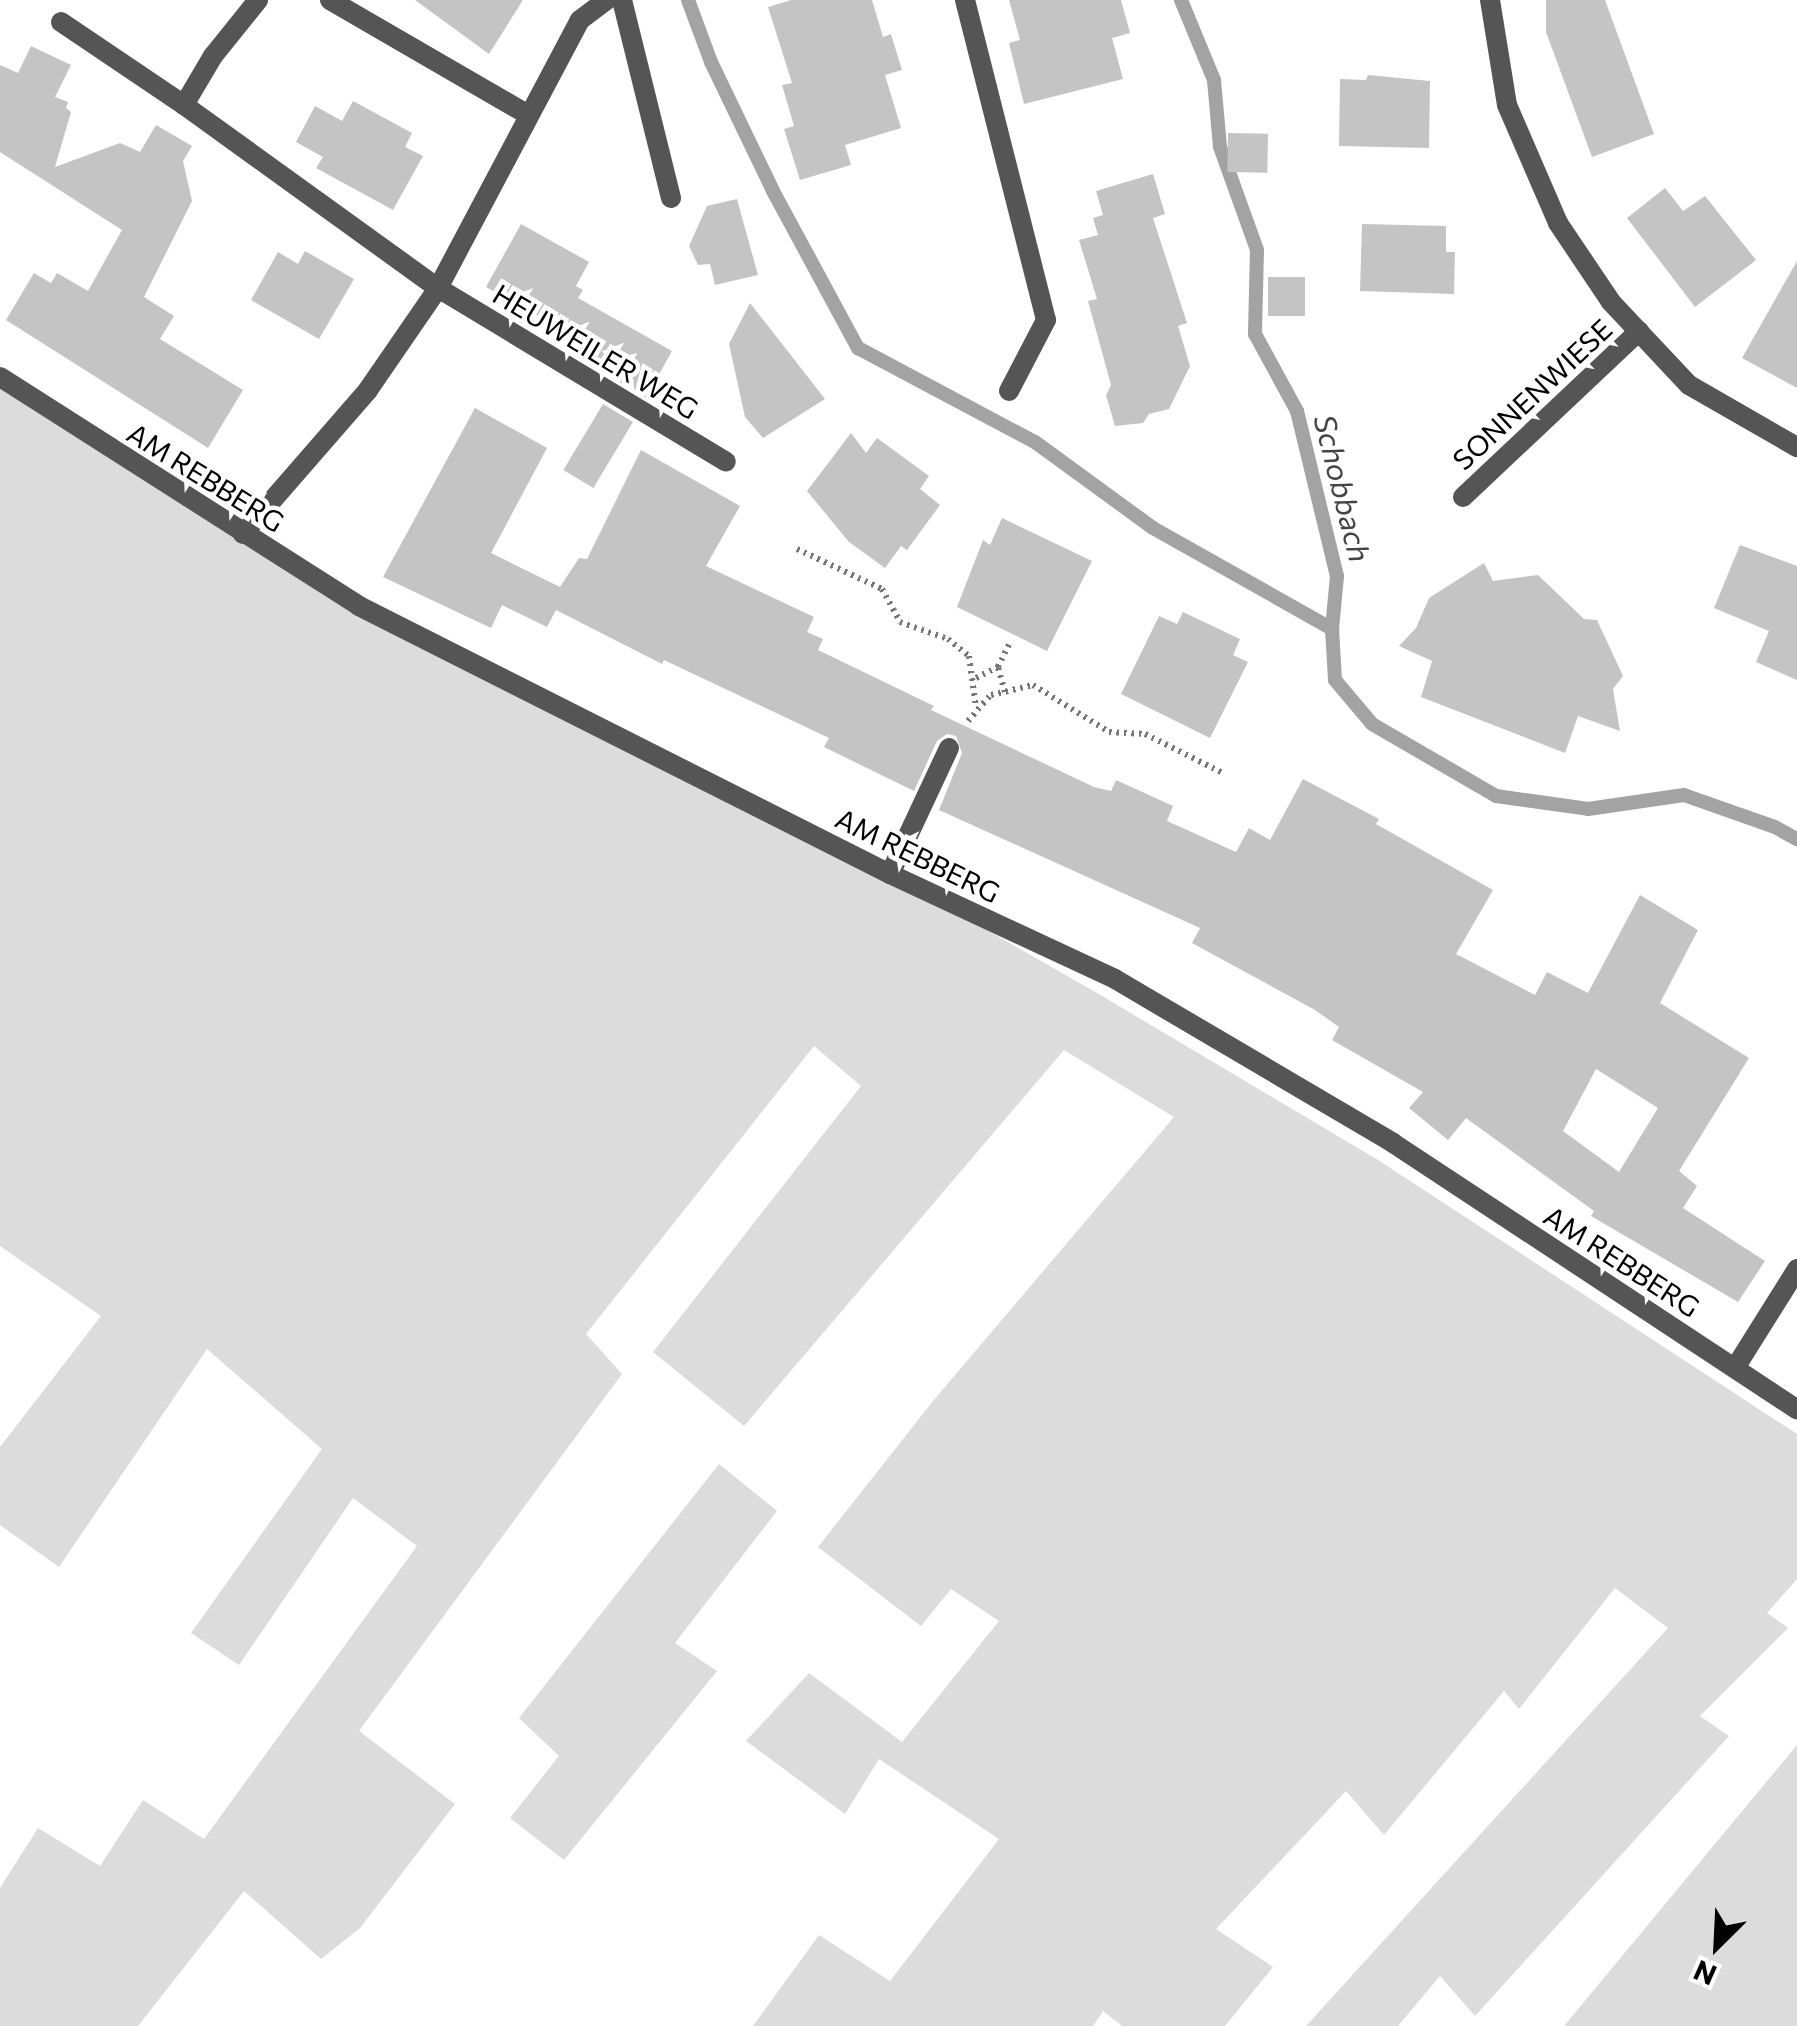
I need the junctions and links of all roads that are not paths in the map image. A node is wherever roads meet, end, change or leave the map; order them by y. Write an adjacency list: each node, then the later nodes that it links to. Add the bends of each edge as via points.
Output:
1 (258, 0): 8 (street)
2 (330, 0): 9 (street)
3 (607, 0): 9 (street, via 580,20)
4 (622, 0): 10 (street)
5 (965, 0): 14 (street, via 1046,320)
6 (1490, 0): 12 (street, SONNENWIESE, via 1507,105 1534,174 1611,302)
7 (60, 22): 8 (street, HEUWEILER WEG)
8 (184, 105): 11 (street, HEUWEILER WEG)
9 (526, 114): 11 (street)
10 (671, 198)
11 (438, 288): 16 (street, HEUWEILER WEG); 18 (street, via 368,390)
12 (1639, 330): 15 (street, SONNENWIESE, via 1690,385); 17 (street, SONNENWIESE)
13 (0, 376): 18 (street, AM REBBERG)
14 (1009, 391)
15 (1797, 447)
16 (726, 462)
17 (1462, 496)
18 (243, 534): 20 (street, AM REBBERG, via 359,606)
19 (949, 748): 20 (street)
20 (890, 874): 22 (street, AM REBBERG, via 1115,979 1392,1142)
21 (1797, 1269): 22 (street)
22 (1735, 1368): 23 (street, AM REBBERG)
23 (1797, 1409)

